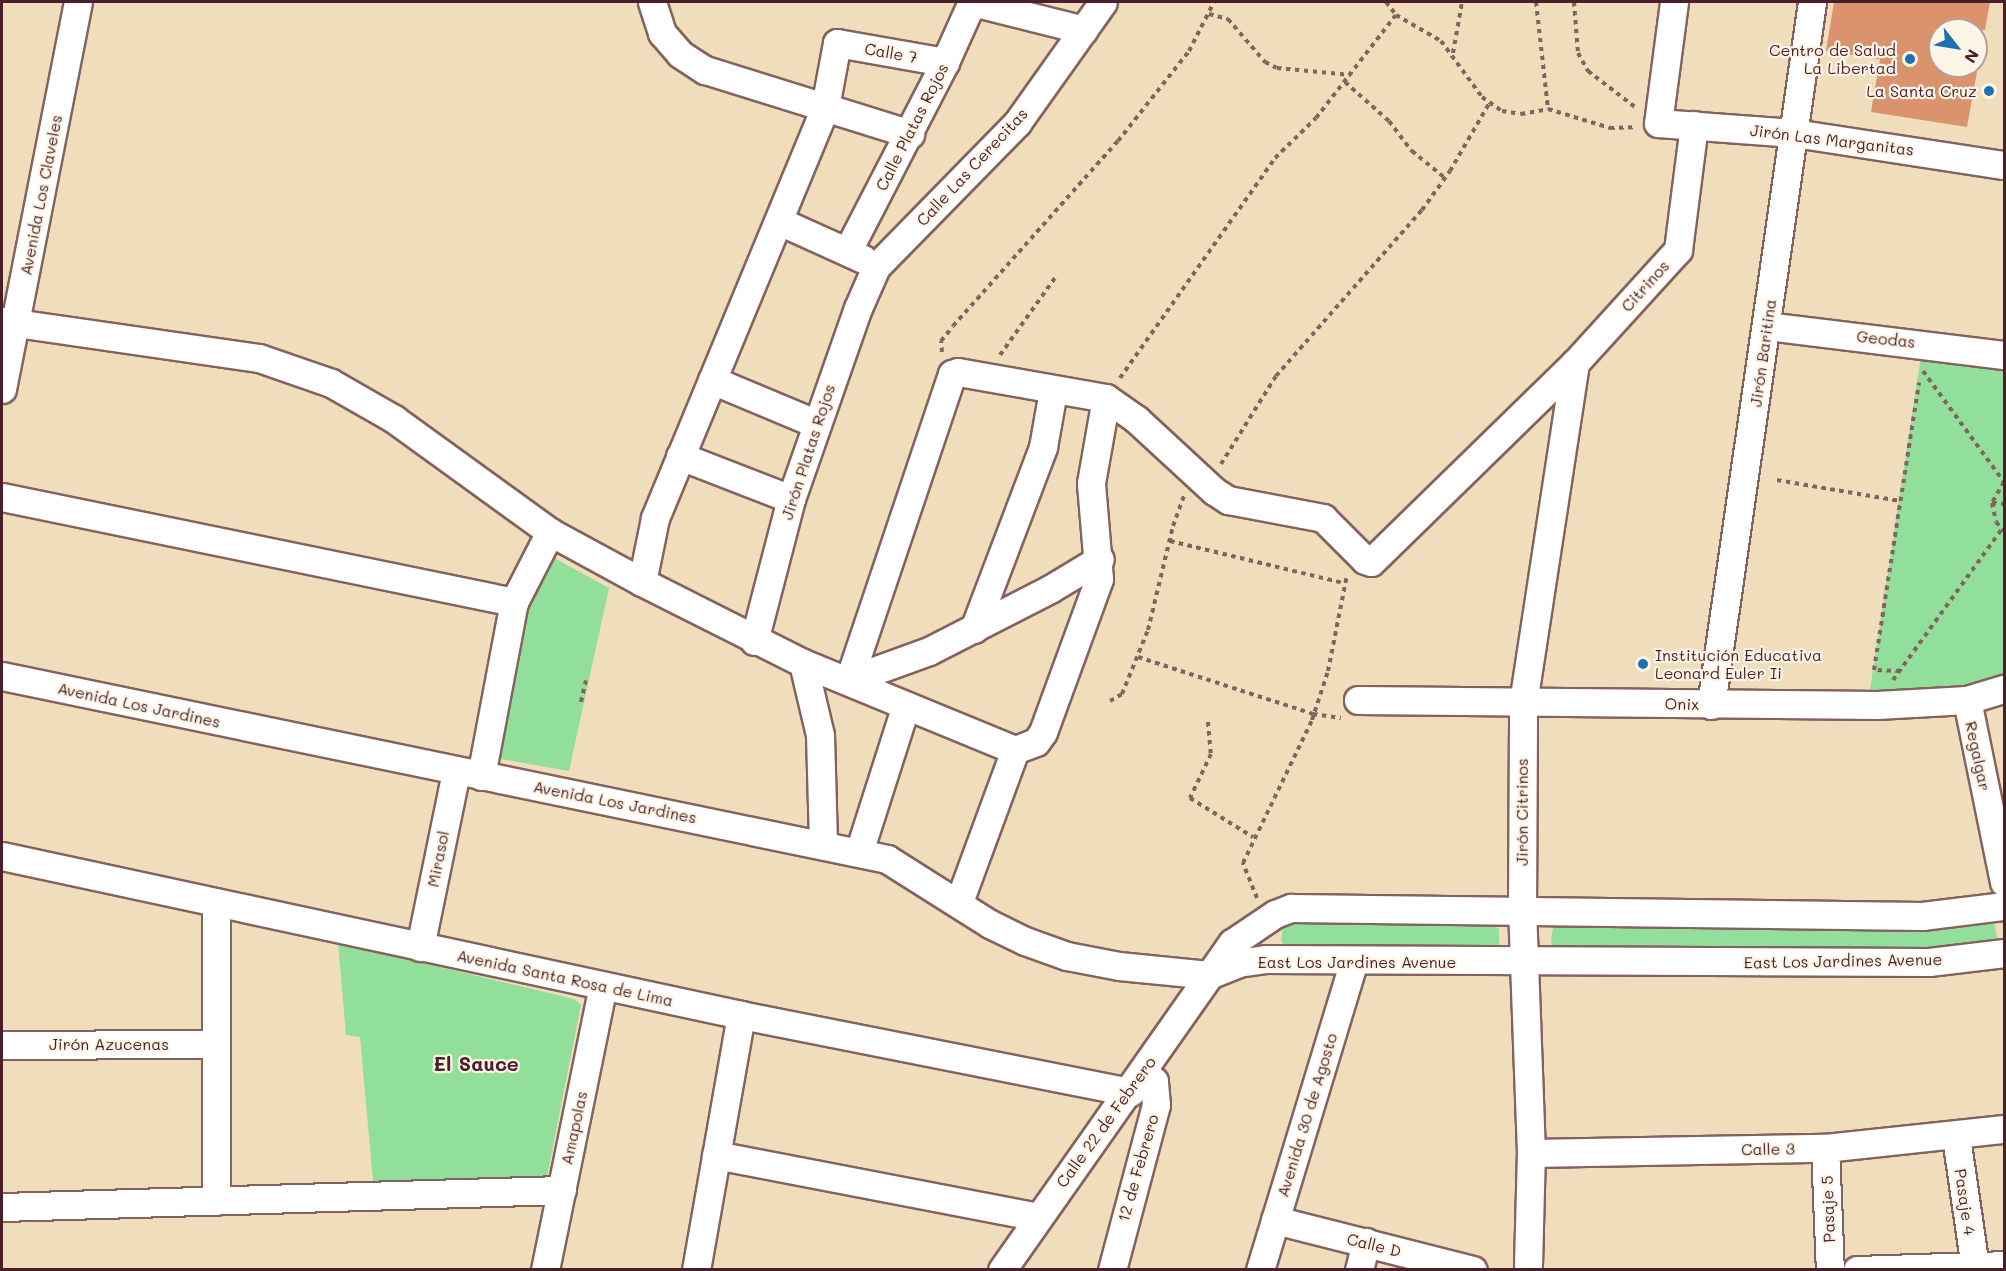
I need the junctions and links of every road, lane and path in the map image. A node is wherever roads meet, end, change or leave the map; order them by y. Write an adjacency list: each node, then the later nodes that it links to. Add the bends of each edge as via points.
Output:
1 (78, 2): 32 (street, Avenida Los Claveles)
2 (652, 2): 20 (street, via 662,33 680,54 705,70)
3 (972, 2): 14 (street); 16 (street, Calle Platas Rojos)
4 (1103, 2): 14 (street, Calle Las Cerecitas)
5 (1214, 2): 12 (path)
6 (1386, 2): 13 (path)
7 (1462, 2): 15 (path)
8 (1536, 2): 21 (path)
9 (1574, 2): 22 (path, via 1578,53 1588,71 1611,85)
10 (1674, 2): 22 (street)
11 (1812, 2): 24 (street, Jirón Baritina)
12 (1209, 14): 17 (path, via 1228,19 1265,62 1277,68); 37 (path, via 1189,51 1118,141 940,341 939,348)
13 (1396, 15): 15 (path, via 1441,41); 17 (path)
14 (1084, 30): 30 (street, Calle Las Cerecitas, via 1017,123)
15 (1453, 53): 19 (path)
16 (945, 62): 20 (street, Calle 7, via 837,43); 25 (street, Calle Platas Rojos)
17 (1351, 75): 18 (path)
18 (1345, 82): 27 (path, via 1389,121 1412,151); 43 (path, via 1316,118 1275,158)
19 (1490, 102): 21 (path, via 1502,111 1521,114); 27 (path)
20 (825, 107): 25 (street); 28 (street)
21 (1548, 110): 22 (path, via 1610,128)
22 (1652, 122): 23 (street, Jirón Las Marganitas)
23 (1694, 125): 24 (street, Jirón Las Marganitas); 35 (street, Citrinos, via 1678,250)
24 (1794, 133): 26 (street, Jirón Las Marganitas); 33 (street, Jirón Baritina)
25 (910, 134): 29 (street, Calle Platas Rojos)
26 (2004, 165)
27 (1445, 178): 51 (path, via 1382,258 1313,330 1276,376 1219,468)
28 (779, 221): 29 (street); 39 (street)
29 (848, 250): 30 (street)
30 (876, 267): 44 (street, Jirón Platas Rojos)
31 (1055, 278): 38 (path, via 1003,350)
32 (9, 323): 41 (street, Avenida Los Claveles); 56 (street, via 259,358 331,383 394,419)
33 (1767, 326): 34 (street, Geodas); 79 (street, Jirón Baritina)
34 (2004, 355)
35 (1575, 363): 58 (street, Citrinos, via 1371,562); 77 (street, Jirón Citrinos)
36 (1921, 368): 48 (path)
37 (958, 372): 38 (street); 69 (street, via 949,380)
38 (990, 379): 42 (street)
39 (712, 380): 44 (street); 45 (street)
40 (1919, 382): 52 (path)
41 (2, 389)
42 (1053, 391): 43 (street); 63 (street, via 1043,447)
43 (1106, 398): 46 (street, via 1136,419); 59 (street, via 1091,483)
44 (817, 424): 50 (street, Jirón Platas Rojos)
45 (680, 456): 50 (street); 60 (street, via 654,518)
46 (1194, 473): 51 (street); 57 (path)
47 (1777, 480): 52 (path)
48 (2004, 482): 53 (path)
49 (2, 497): 62 (street)
50 (791, 499): 64 (street, Jirón Platas Rojos)
51 (1228, 500): 58 (street, via 1323,518)
52 (1900, 501): 67 (path, via 1874,670)
53 (1992, 503): 54 (path); 55 (path, via 1992,513)
54 (2004, 504)
55 (2003, 530): 67 (path)
56 (550, 532): 60 (street); 62 (street, Mirasol)
57 (1170, 541): 61 (path); 65 (path, via 1161,586)
58 (1355, 548): 61 (path)
59 (1100, 559): 63 (street); 82 (street, via 1099,579 1042,732 1036,742)
60 (642, 582): 64 (street)
61 (1344, 583): 80 (path, via 1328,671)
62 (513, 602): 83 (street, Mirasol)
63 (974, 629): 69 (street, via 911,658)
64 (754, 641): 66 (street)
65 (1138, 657): 75 (path, via 1122,694); 80 (path)
66 (803, 663): 69 (street); 85 (street, via 820,735)
67 (1900, 671): 71 (path)
68 (2, 676): 83 (street, Avenida Los Jardines)
69 (849, 680): 78 (street)
70 (586, 681): 76 (path)
71 (1887, 689)
72 (2004, 689): 74 (street, Onix)
73 (1362, 700): 77 (street, Onix); 80 (path, via 1363,721)
74 (1967, 700): 79 (street, Onix, via 1877,705); 88 (street, Regalgar)
75 (1110, 701)
76 (581, 702)
77 (1523, 703): 79 (street, Onix); 92 (street, Jirón Citrinos)
78 (906, 705): 82 (street); 86 (street)
79 (1711, 705)
80 (1314, 714): 84 (path)
81 (1208, 723): 84 (path, via 1211,754 1190,798)
82 (1015, 750): 89 (street)
83 (468, 774): 85 (street, Avenida Los Jardines); 94 (street, Mirasol)
84 (1253, 837): 93 (path, via 1244,863 1250,888)
85 (822, 843): 86 (street, Avenida Los Jardines)
86 (859, 852): 89 (street, Avenida Los Jardines, via 888,859)
87 (2, 856): 90 (street, Avenida Santa Rosa de Lima)
88 (2004, 882)
89 (959, 902): 98 (street, Avenida Los Jardines, via 990,924 1067,956 1119,966)
90 (216, 904): 94 (street, Avenida Santa Rosa de Lima); 101 (street)
91 (2004, 906): 92 (street, East Los Jardines Avenue, via 1922,916)
92 (1522, 913): 93 (street, East Los Jardines Avenue, via 1291,908); 97 (street, Jirón Citrinos)
93 (1269, 917): 98 (street, East Los Jardines Avenue, via 1232,944)
94 (420, 947): 99 (street, Avenida Santa Rosa de Lima)
95 (2004, 953): 97 (street, East Los Jardines Avenue, via 1929,962)
96 (1354, 961): 97 (street, East Los Jardines Avenue); 98 (street, East Los Jardines Avenue, via 1265,959 1238,963); 113 (street, Avenida 30 de Agosto)
97 (1524, 963): 107 (street, Jirón Citrinos)
98 (1209, 975): 103 (street, Calle 22 de Febrero)
99 (603, 986): 100 (street, Avenida Santa Rosa de Lima); 109 (street, Amapolas)
100 (741, 1015): 103 (street, Avenida Santa Rosa de Lima); 108 (street)
101 (216, 1044): 102 (street, Jirón Azucenas); 110 (street)
102 (2, 1045)
103 (1136, 1082): 112 (street, Calle 22 de Febrero); 121 (street, 12 de Febrero, via 1154,1081 1156,1105)
104 (2004, 1129): 105 (street, Calle 3)
105 (1956, 1137): 106 (street, Calle 3); 117 (street, Pasaje 4)
106 (1825, 1148): 107 (street, Calle 3); 125 (street, Pasaje 5)
107 (1531, 1153): 115 (street, Jirón Citrinos)
108 (716, 1155): 112 (street); 119 (street)
109 (562, 1190): 110 (street); 118 (street, Amapolas)
110 (216, 1201): 111 (street)
111 (2, 1207)
112 (1038, 1217): 120 (street, Calle 22 de Febrero)
113 (1275, 1220): 114 (street, Calle D); 122 (street, Avenida 30 de Agosto)
114 (1366, 1242): 123 (street); 124 (street, Calle D)
115 (1528, 1265)
116 (2004, 1265): 117 (street)
117 (1975, 1267): 126 (street)
118 (545, 1269)
119 (696, 1269)
120 (1002, 1269)
121 (1112, 1269)
122 (1260, 1269)
123 (1359, 1269)
124 (1473, 1269)
125 (1830, 1269)
126 (1857, 1269)

